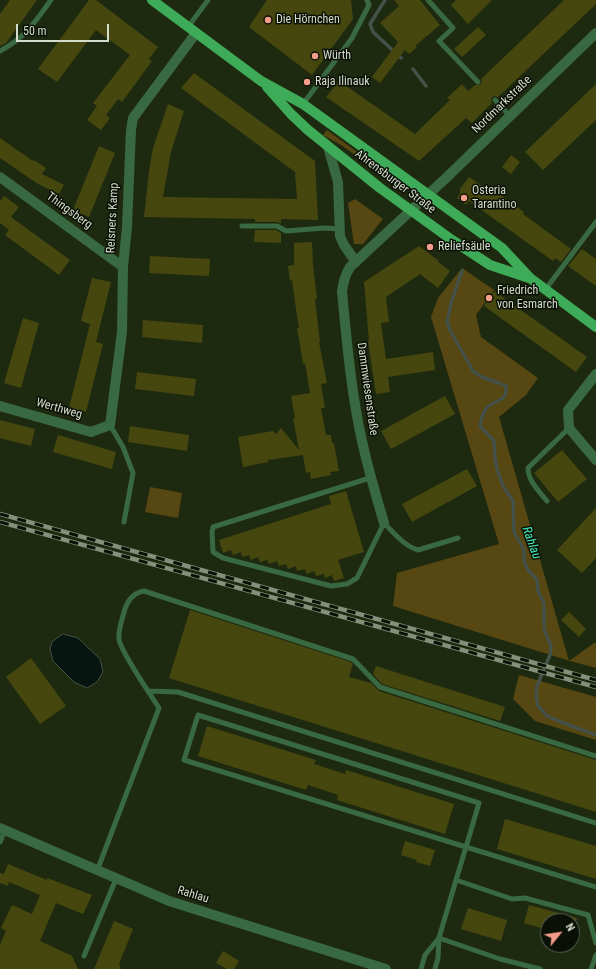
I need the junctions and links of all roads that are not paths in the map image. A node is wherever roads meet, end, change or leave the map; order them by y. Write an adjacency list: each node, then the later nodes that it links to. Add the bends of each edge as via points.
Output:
1 (51, 0): 9 (lane, via 30,29 13,44)
2 (152, 0): 6 (main road, Ahrensburger Straße)
3 (208, 0): 6 (lane)
4 (367, 0): 13 (lane, via 370,5 352,38)
5 (428, 0): 11 (lane, via 453,28 440,41)
6 (188, 26): 7 (main road, Ahrensburger Straße)
7 (196, 33): 10 (main road, Ahrensburger Straße); 23 (street, Reisners Kamp, via 133,118)
8 (596, 33): 14 (street, Nordmarkstraße)
9 (0, 51)
10 (261, 81): 13 (main road, Ahrensburger Straße); 15 (main road, Ahrensburger Straße, via 291,114)
11 (478, 82)
12 (495, 100): 14 (lane)
13 (303, 104): 17 (main road, Ahrensburger Straße)
14 (510, 116): 17 (street, Nordmarkstraße)
15 (328, 147): 18 (main road, Ahrensburger Straße); 21 (street, via 338,182)
16 (0, 176): 23 (street, Thingsberg)
17 (428, 196): 18 (street, Nordmarkstraße); 24 (main road, Ahrensburger Straße, via 502,248)
18 (411, 211): 22 (street, Dammwiesenstraße); 24 (main road, Ahrensburger Straße, via 490,265)
19 (596, 222): 25 (lane)
20 (242, 226): 21 (lane, via 277,226 286,231)
21 (340, 229): 22 (street, via 342,241)
22 (356, 262): 32 (street, Dammwiesenstraße, via 346,273 342,292 355,400)
23 (123, 267): 29 (street, Reisners Kamp, via 122,332)
24 (530, 278): 25 (main road, Ahrensburger Straße)
25 (546, 290): 26 (main road, Ahrensburger Straße)
26 (596, 327)
27 (596, 374): 30 (street, via 568,410)
28 (0, 406): 29 (street, Werthweg, via 91,432)
29 (110, 424): 34 (lane, via 123,447 132,473)
30 (569, 428): 31 (street); 33 (lane, via 528,468 531,481)
31 (596, 460)
32 (370, 478): 35 (street, Dammwiesenstraße); 35 (lane, via 213,527 213,552 223,558 331,586 347,584 357,578)
33 (547, 501)
34 (124, 522)
35 (384, 523): 36 (lane, via 398,538 418,550)
36 (458, 538)
37 (148, 691): 38 (lane, via 119,639 125,608 130,598 144,591 354,659 380,687); 39 (lane, via 178,692); 43 (lane, via 159,708)
38 (596, 756)
39 (596, 824)
40 (3, 829): 41 (lane); 43 (street, Rahlau)
41 (0, 842)
42 (466, 846): 42 (lane, via 184,760 198,715 478,803); 45 (lane); 46 (lane)
43 (97, 871): 44 (street, Rahlau)
44 (116, 879): 50 (lane); 51 (street, Rahlau, via 169,901)
45 (456, 880): 47 (lane); 48 (lane, via 512,899 525,898 588,915)
46 (596, 887)
47 (438, 938): 52 (lane, via 425,955); 53 (lane); 54 (lane, via 500,959)
48 (596, 942)
49 (596, 955): 55 (lane)
50 (84, 956)
51 (386, 969)
52 (421, 969)
53 (435, 969)
54 (540, 969)
55 (591, 969)

